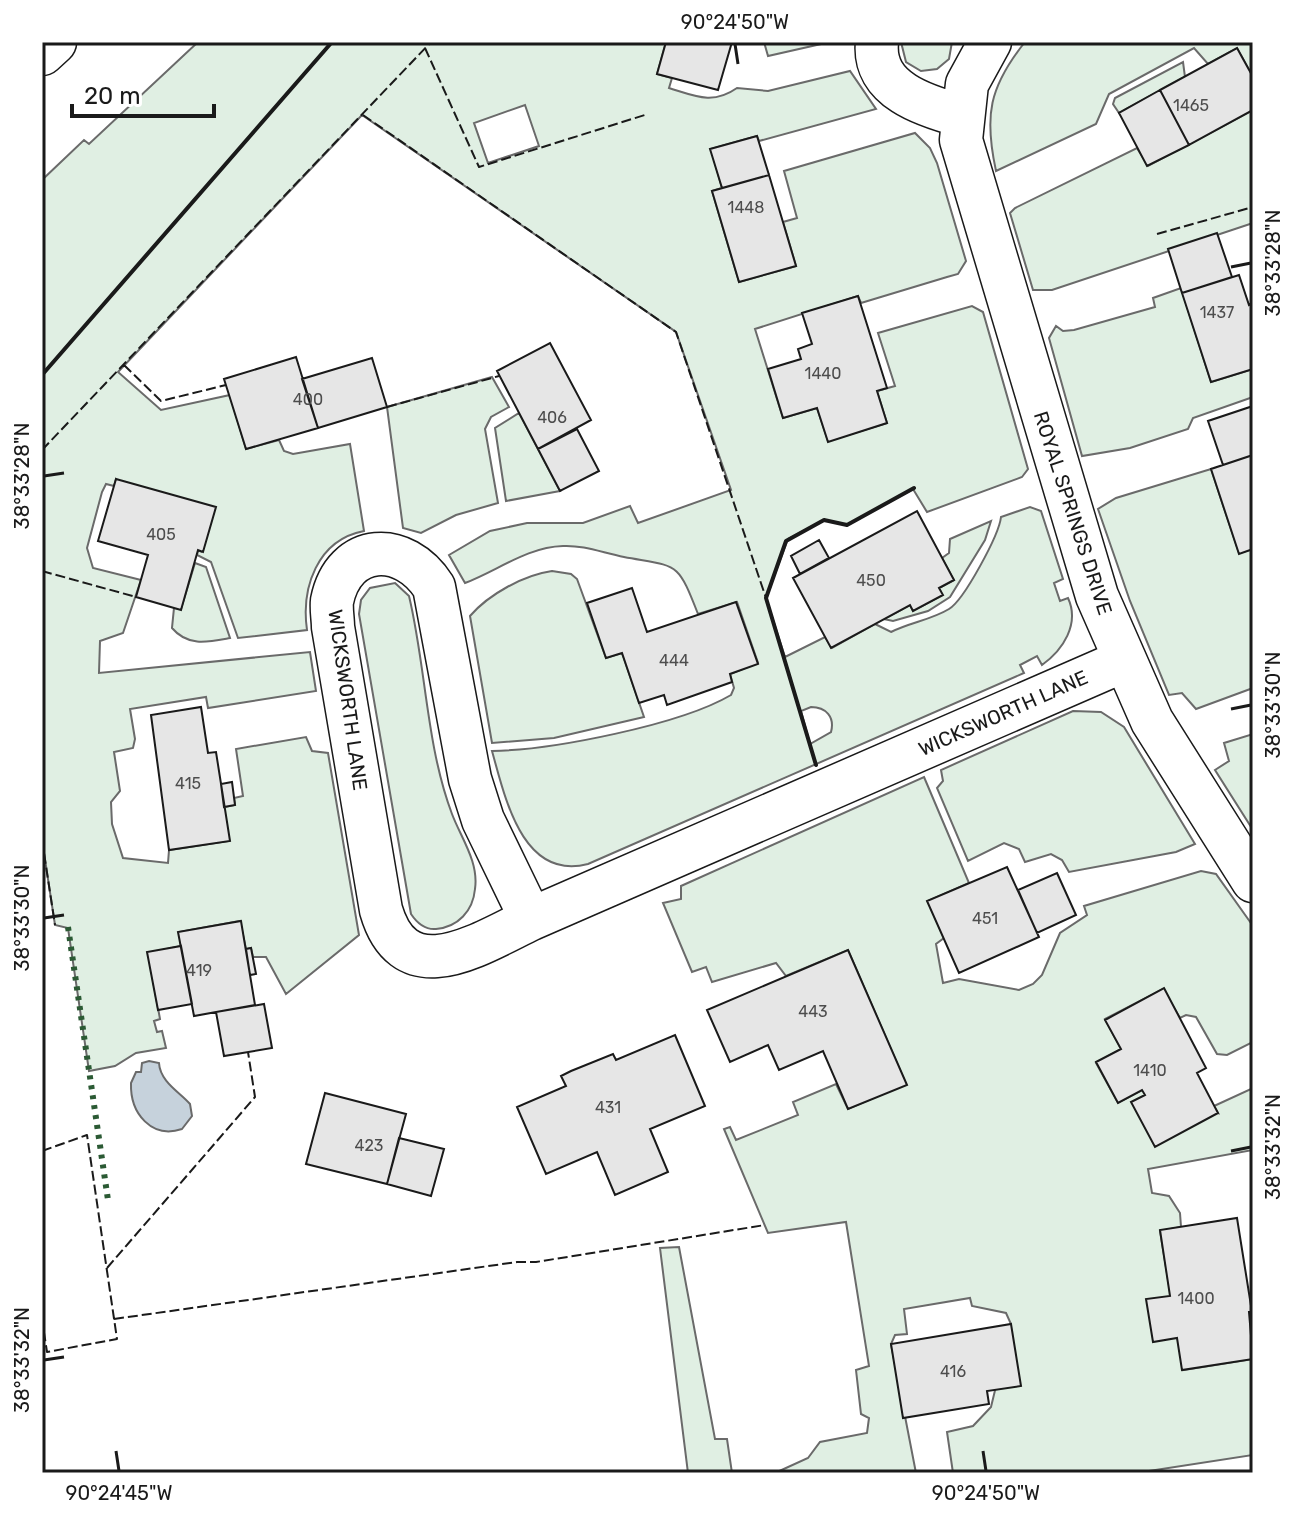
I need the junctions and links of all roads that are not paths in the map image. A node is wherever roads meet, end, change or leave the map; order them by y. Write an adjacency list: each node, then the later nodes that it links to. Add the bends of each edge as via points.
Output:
1 (54, 42): 4 (highway)
2 (877, 42): 5 (street, via 884,72 898,91)
3 (990, 42): 5 (street, ROYAL SPRINGS DRIVE, via 967,84)
4 (42, 53)
5 (962, 116): 6 (street, ROYAL SPRINGS DRIVE, via 961,140 974,186 1086,563)
6 (1123, 661): 7 (street, ROYAL SPRINGS DRIVE, via 1152,721); 8 (street, WICKSWORTH LANE)
7 (1253, 881)
8 (531, 919): 8 (street, WICKSWORTH LANE, via 473,947 431,957 411,953 390,934 381,910 333,627 332,601 357,561 379,553 400,555 421,568 434,587 470,779 483,820)

